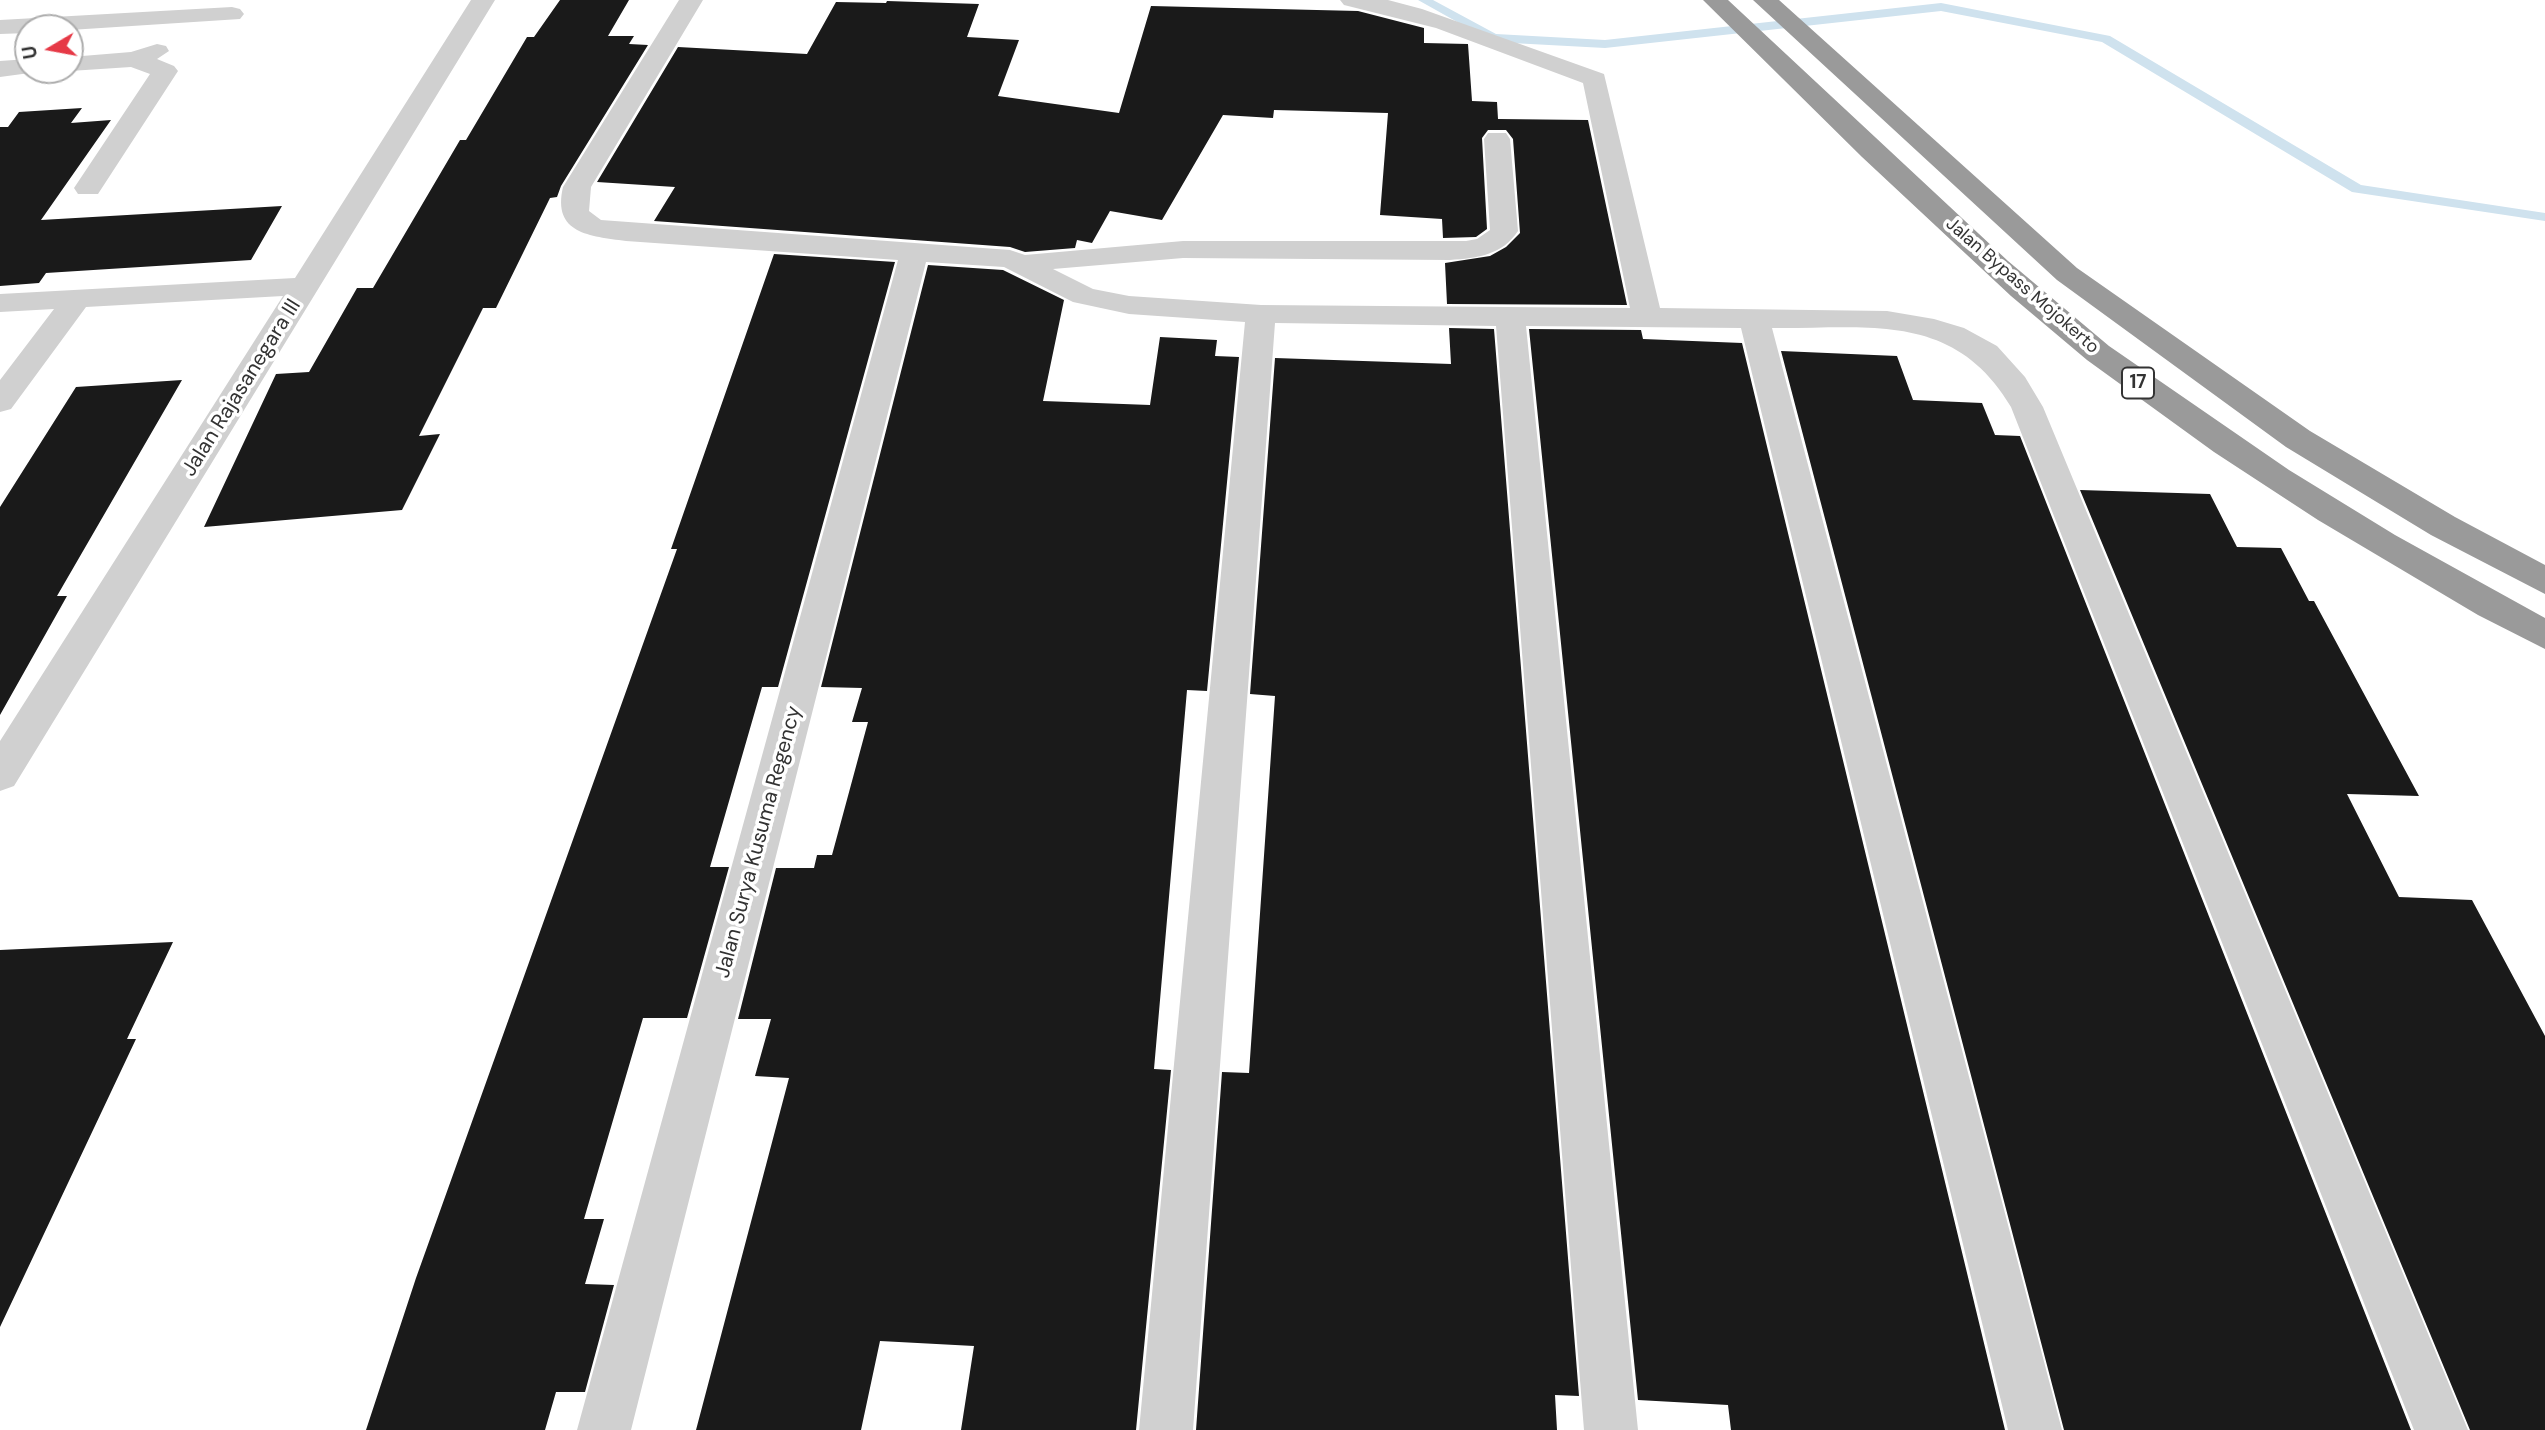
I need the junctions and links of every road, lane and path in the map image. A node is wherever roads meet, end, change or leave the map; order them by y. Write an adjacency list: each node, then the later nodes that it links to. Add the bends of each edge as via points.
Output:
1 (483, 0): 15 (street, Jalan Rajasanegara III)
2 (691, 0): 13 (street, via 577,187 574,214 598,229)
3 (1352, 0): 20 (street, via 1425,18 1595,79)
4 (1715, 0): 24 (highway, Jalan Bypass Mojokerto / 17, via 2024,292 2123,372 2271,475 2416,565)
5 (1765, 0): 23 (highway, Jalan Bypass Mojokerto / 17, via 2067,274 2298,439)
6 (232, 14): 7 (street)
7 (186, 16): 8 (street); 9 (street, via 168,47)
8 (0, 27)
9 (134, 59): 10 (street); 12 (street, via 165,71)
10 (84, 63)
11 (1497, 139): 14 (street, via 1504,231 1498,241 1483,247 1450,251 1186,248)
12 (88, 188)
13 (915, 254): 14 (street, via 991,257); 26 (street, Jalan Surya Kusuma Regency)
14 (1023, 264): 18 (street, via 1104,302)
15 (306, 286): 16 (street); 25 (street, Jalan Rajasanegara III)
16 (78, 298): 17 (street); 22 (street)
17 (0, 303)
18 (1261, 314): 19 (street); 27 (street)
19 (1510, 316): 20 (street); 28 (street)
20 (1647, 316): 21 (street)
21 (1754, 318): 29 (street); 30 (street, via 1887,320 1921,325 1959,334 1987,352 2010,377 2027,407)
22 (0, 402)
23 (2545, 581)
24 (2545, 635)
25 (0, 775)
26 (604, 1430)
27 (1166, 1430)
28 (1611, 1430)
29 (2035, 1430)
30 (2441, 1430)

